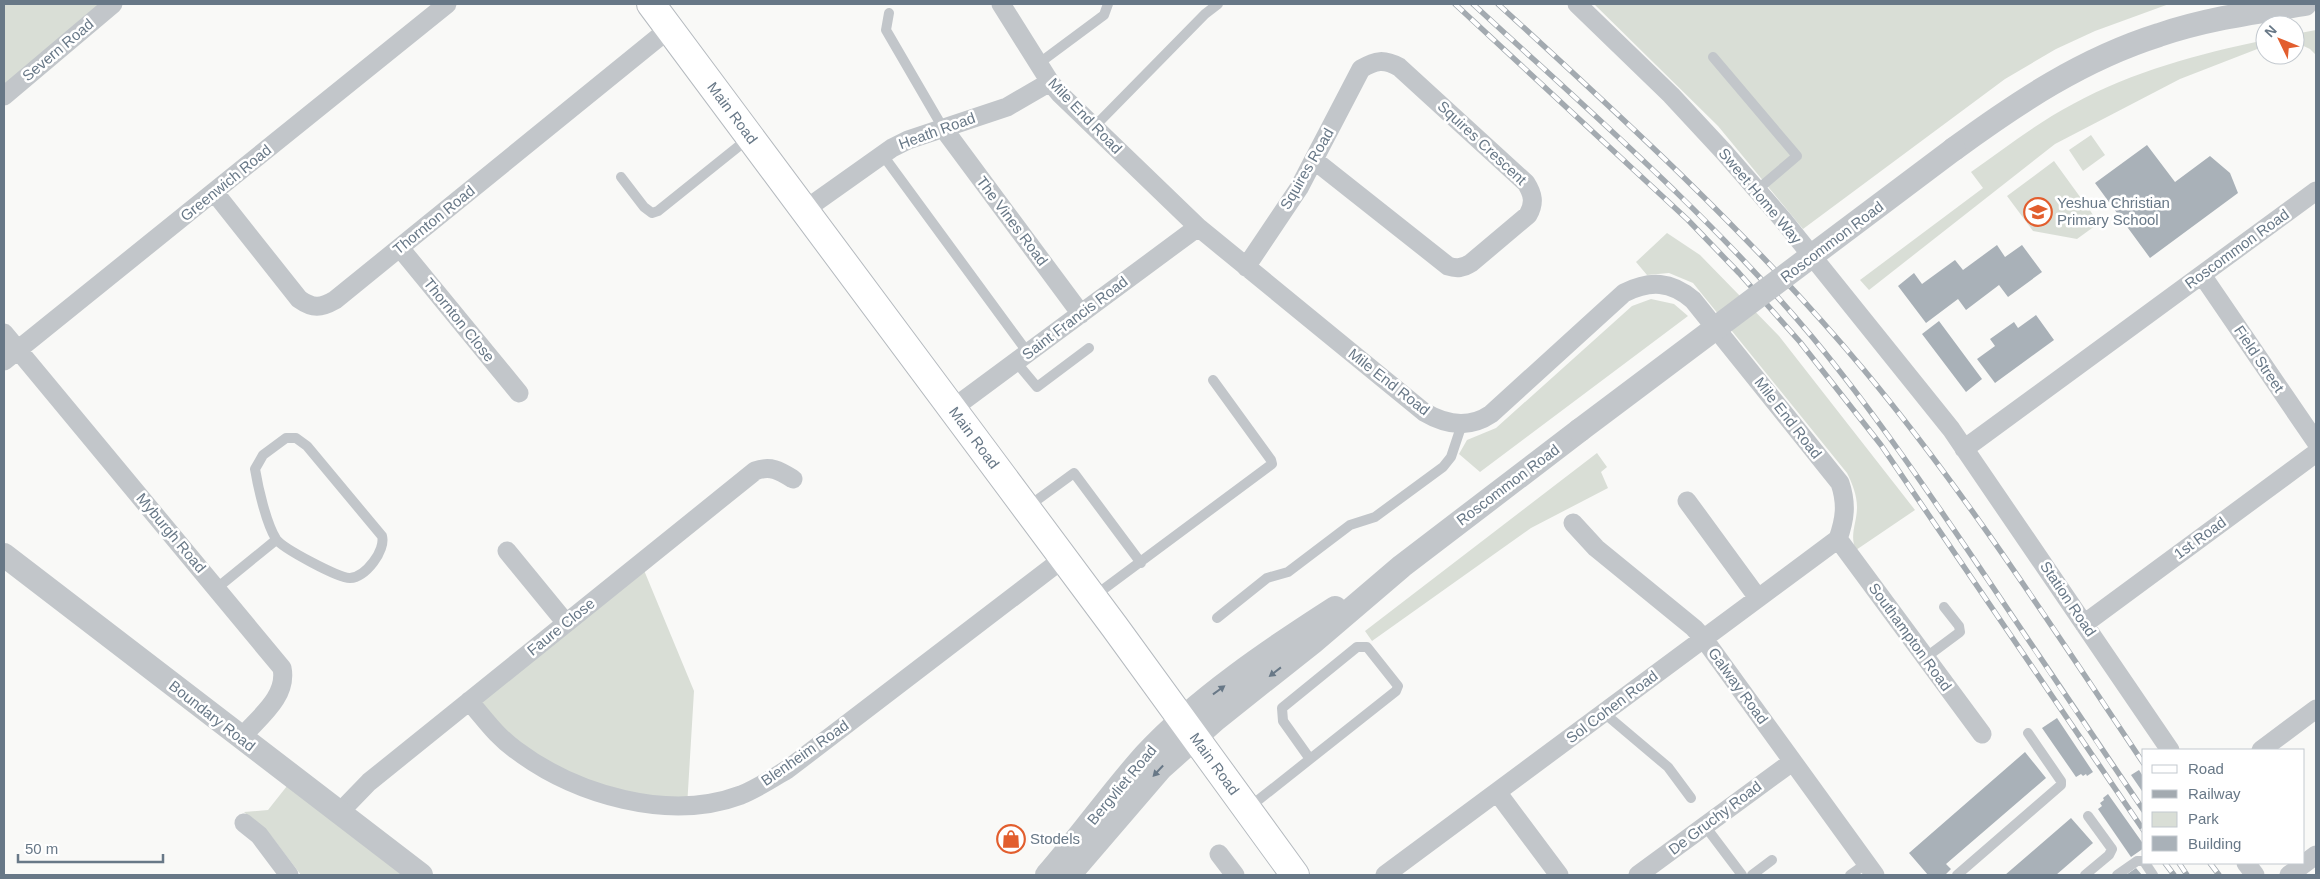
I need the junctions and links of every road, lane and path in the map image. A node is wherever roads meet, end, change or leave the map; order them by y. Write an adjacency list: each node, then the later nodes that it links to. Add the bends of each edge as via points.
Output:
1 (113, 4): 15 (street, Severn Road)
2 (447, 4): 24 (street, Greenwich Road)
3 (651, 4): 10 (main road, Main Road)
4 (1001, 4): 12 (street, Mile End Road)
5 (1108, 4): 12 (lane, via 1104,16)
6 (1218, 4): 16 (lane, via 1204,14)
7 (1577, 4): 22 (street, Sweet Home Way, via 1671,96)
8 (2305, 4): 64 (street, Roscommon Road, bridge, via 2196,25 2124,47 2044,87 1954,149 1402,566 1302,629)
9 (889, 13): 17 (lane, via 886,30)
10 (670, 28): 18 (main road, Main Road); 27 (street, Thornton Road)
11 (1713, 57): 22 (lane, via 1797,156)
12 (1038, 64): 14 (street, Mile End Road)
13 (1361, 69): 20 (street, Squires Road); 20 (street, Squires Crescent, via 1374,61 1388,61 1399,67 1526,183 1531,191 1532,207 1471,263 1454,268)
14 (1050, 82): 16 (street, Mile End Road); 17 (street, Heath Road, via 1019,102)
15 (4, 96)
16 (1094, 127): 26 (street, Mile End Road)
17 (943, 128): 19 (street, Heath Road, via 908,140); 30 (street, The Vines Road)
18 (751, 136): 21 (lane, via 652,213); 25 (main road, Main Road)
19 (882, 154): 25 (street, Heath Road); 34 (lane)
20 (1314, 160): 28 (street, Squires Road)
21 (621, 177)
22 (1757, 190): 40 (street, Sweet Home Way)
23 (2316, 191): 29 (street, Roscommon Road)
24 (215, 193): 27 (street, Thornton Road, via 299,299 316,308 335,300); 33 (street, Greenwich Road)
25 (806, 210): 37 (main road, Main Road)
26 (1198, 227): 28 (street, Mile End Road); 30 (street, Saint Francis Road)
27 (400, 248): 36 (street, Thornton Close)
28 (1246, 267): 38 (street, Mile End Road, via 1424,412 1443,422)
29 (2202, 275): 39 (street, Field Street); 40 (street, Roscommon Road)
30 (1081, 314): 34 (street, Saint Francis Road)
31 (4, 333): 33 (street, Myburgh Road)
32 (1089, 348): 34 (lane, via 1037,387)
33 (11, 356): 52 (street, Myburgh Road)
34 (1022, 357): 37 (street, Saint Francis Road)
35 (1213, 380): 51 (lane, via 1272,464)
36 (518, 393)
37 (952, 409): 44 (main road, Main Road)
38 (1462, 424): 46 (street, Mile End Road, via 1482,420 1492,414 1624,293 1637,286 1668,284 1694,300 1840,483 1846,517); 56 (lane, via 1451,457 1443,467 1375,517 1350,525 1288,572 1267,578)
39 (2316, 442)
40 (1964, 449): 58 (street, Station Road)
41 (2316, 453): 58 (street, 1st Road)
42 (793, 479): 57 (street, Faure Close, via 777,469 765,467 755,471)
43 (1687, 502): 54 (street)
44 (1025, 508): 50 (main road, Main Road); 51 (lane, via 1074,473)
45 (1573, 523): 59 (street, Galway Road, via 1596,548)
46 (1838, 539): 54 (street, Sol Cohen Road); 60 (street, Southampton Road)
47 (276, 540): 47 (lane, via 255,468 262,455 291,437 307,446 384,541 376,559 360,574 350,578 297,554); 52 (lane)
48 (507, 551): 57 (street)
49 (4, 555): 67 (street, Boundary Road)
50 (1064, 558): 53 (main road, Main Road); 61 (street, Blenheim Road, via 788,769 741,795 714,802 687,807 656,805 603,794 579,785 515,750)
51 (1141, 563): 53 (lane)
52 (217, 588): 67 (street, Myburgh Road, via 276,659 284,678 278,697)
53 (1093, 598): 64 (main road, Main Road)
54 (1758, 598): 59 (street, Sol Cohen Road)
55 (1944, 607): 60 (lane, via 1960,626 1960,632)
56 (1217, 618)
57 (566, 623): 61 (street, Faure Close)
58 (2084, 624): 68 (street, Station Road)
59 (1704, 639): 63 (street, Sol Cohen Road); 71 (street, Galway Road)
60 (1925, 658): 66 (street, Southampton Road)
61 (469, 701): 75 (street, Faure Close, via 368,782)
62 (2316, 709): 69 (street)
63 (1604, 713): 72 (street, Sol Cohen Road); 73 (lane, via 1668,767)
64 (1188, 729): 74 (main road, Main Road); 90 (street, Bergvliet Road, via 1122,781); 91 (street, Bergvliet Road, one-way to 91, via 1160,768)
65 (2028, 733): 100 (lane, via 2061,785)
66 (1982, 734)
67 (241, 738): 75 (street, Boundary Road)
68 (2169, 749)
69 (2262, 749)
70 (1310, 759): 70 (lane, via 1283,721 1282,708 1357,647 1367,646 1398,688); 74 (lane)
71 (1792, 762): 78 (street, De Gruchy Road); 87 (street, Galway Road)
72 (1497, 792): 94 (street, Sol Cohen Road); 95 (street)
73 (1691, 798)
74 (1246, 810): 93 (main road, Main Road)
75 (339, 813): 89 (street, Boundary Road)
76 (2088, 816): 101 (lane, via 2112,849 2109,856)
77 (244, 823): 88 (street, via 259,835)
78 (1705, 826): 96 (street, De Gruchy Road); 97 (lane)
79 (1219, 854): 92 (street)
80 (2316, 855): 83 (street)
81 (1772, 860): 98 (lane)
82 (2142, 862): 102 (lane, via 2137,861)
83 (2305, 863)
84 (2146, 864): 103 (lane)
85 (2247, 864): 104 (street)
86 (2304, 864): 105 (street)
87 (1871, 869): 99 (lane)
88 (290, 875)
89 (421, 875)
90 (1047, 875)
91 (1069, 875)
92 (1235, 875)
93 (1295, 875)
94 (1385, 875)
95 (1559, 875)
96 (1638, 875)
97 (1742, 875)
98 (1752, 875)
99 (1850, 875)
100 (1957, 875)
101 (2085, 875)
102 (2117, 875)
103 (2154, 875)
104 (2255, 875)
105 (2289, 875)

